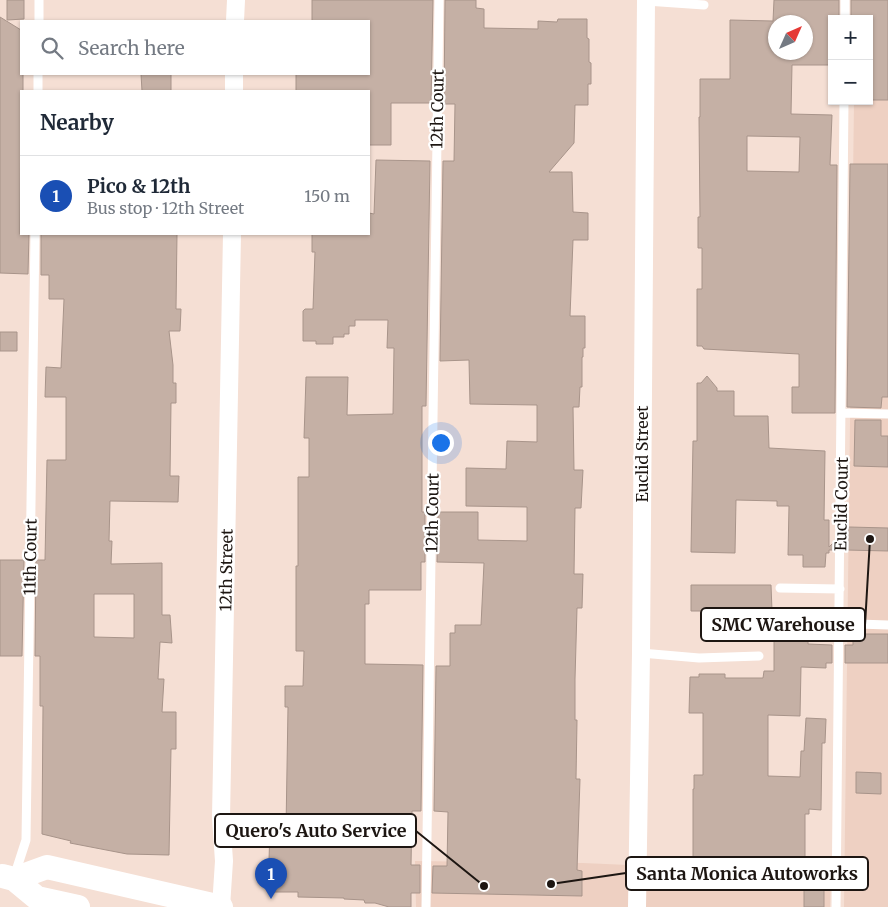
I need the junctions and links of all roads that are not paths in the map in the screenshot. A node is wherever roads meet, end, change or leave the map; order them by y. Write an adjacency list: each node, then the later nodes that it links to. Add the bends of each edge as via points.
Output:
1 (39, 0): 8 (lane)
2 (236, 0): 9 (street)
3 (439, 0): 28 (lane, 12th Court)
4 (646, 0): 6 (lane); 23 (street, Euclid Street)
5 (845, 0): 7 (lane)
6 (704, 5)
7 (845, 15)
8 (39, 20)
9 (235, 20)
10 (38, 75): 12 (lane)
11 (234, 75): 13 (street)
12 (38, 90)
13 (234, 90)
14 (844, 105): 17 (lane, Euclid Court)
15 (36, 235): 25 (lane, 11th Court, via 26,840)
16 (232, 235): 27 (street, 12th Street)
17 (842, 413): 18 (lane); 20 (lane, Euclid Court)
18 (888, 414)
19 (780, 588): 20 (lane)
20 (840, 589): 30 (lane, Euclid Court)
21 (858, 624): 22 (lane)
22 (888, 625)
23 (641, 653): 24 (lane, via 699,658); 29 (street, Euclid Street)
24 (759, 656)
25 (7, 878): 26 (main road, via 37,898); 27 (main road, via 47,868)
26 (78, 907)
27 (221, 907)
28 (426, 907)
29 (637, 907)
30 (836, 907)

